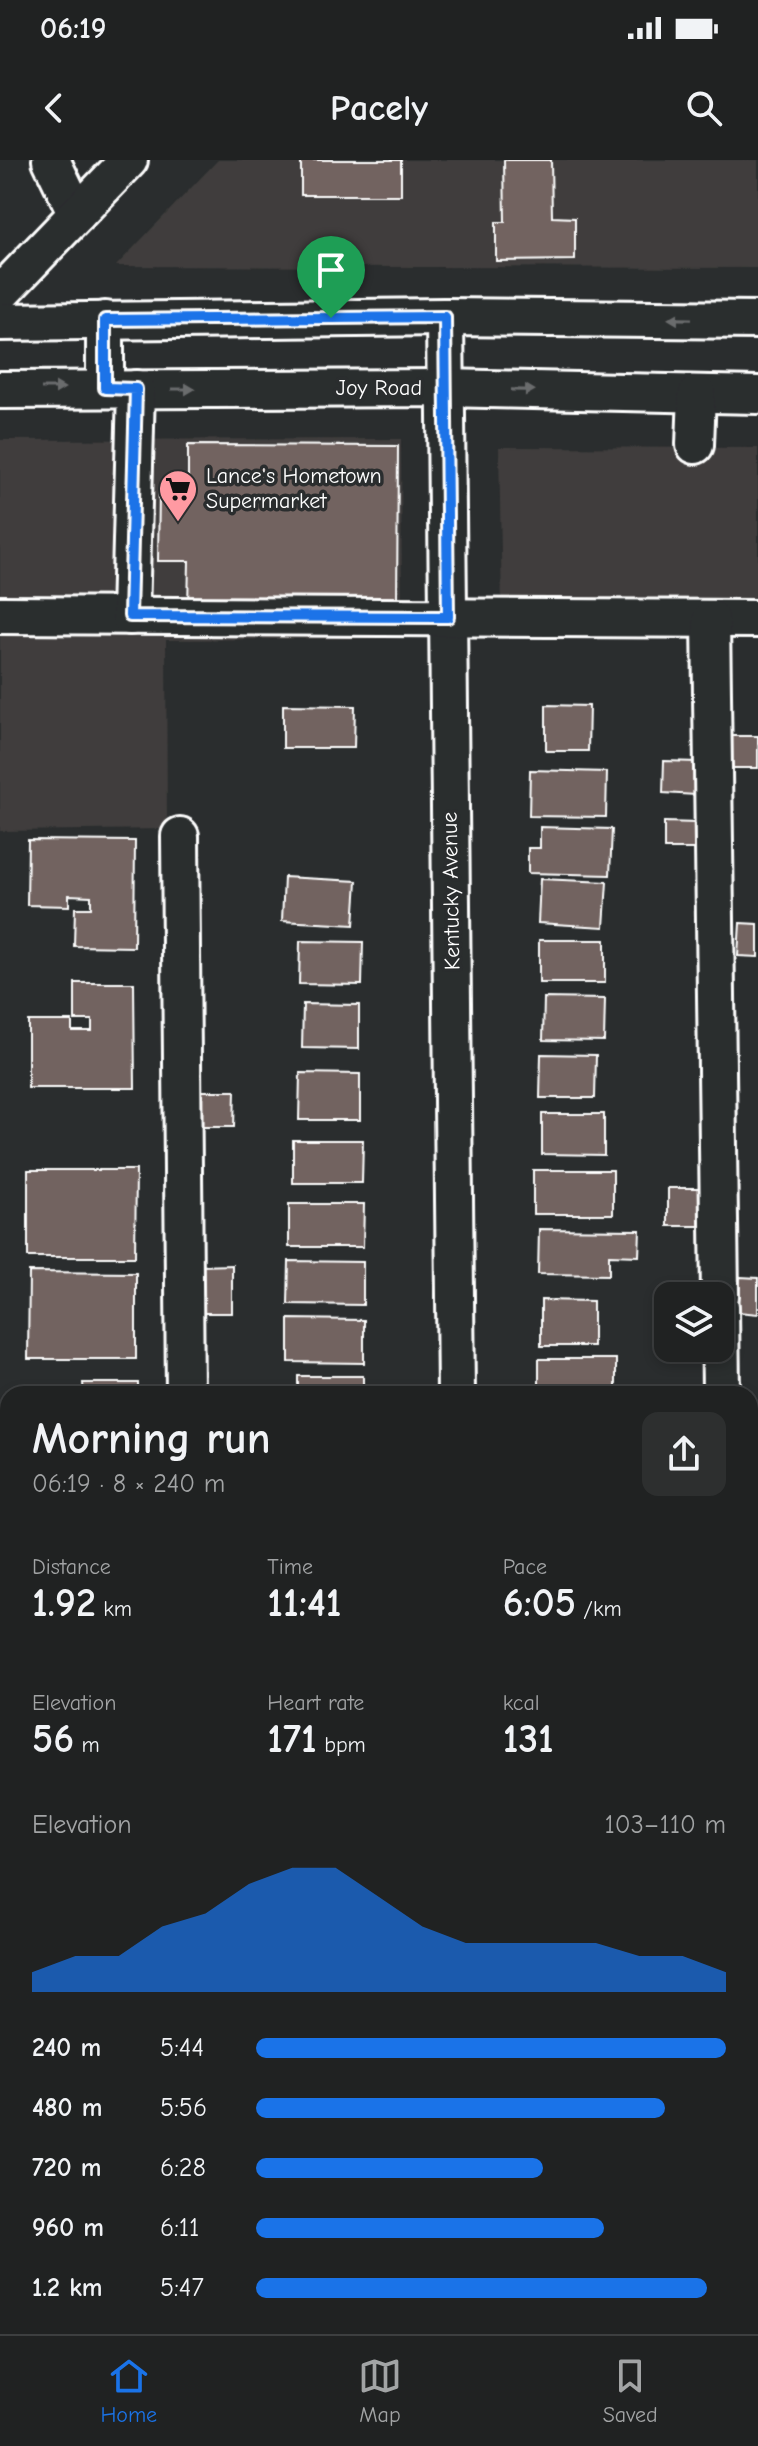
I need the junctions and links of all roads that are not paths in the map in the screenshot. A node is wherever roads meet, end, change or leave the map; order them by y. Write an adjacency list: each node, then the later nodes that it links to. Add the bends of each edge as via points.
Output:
1 (51, 160): 3 (street)
2 (129, 160): 3 (street)
3 (77, 214): 4 (street)
4 (0, 294)
5 (445, 317): 6 (street); 7 (street, one-way to 5); 10 (street, Kentucky Avenue)
6 (105, 320): 8 (street); 9 (street)
7 (758, 320)
8 (0, 322)
9 (120, 388): 10 (street, Joy Road, one-way to 10); 11 (street, Joy Road, one-way to 9); 17 (street)
10 (445, 388): 12 (street, Joy Road, one-way to 12); 18 (street, Kentucky Avenue)
11 (0, 390)
12 (697, 394): 13 (street, Joy Road); 14 (street)
13 (758, 395)
14 (695, 445)
15 (697, 614): 18 (street); 19 (street); 21 (street)
16 (0, 615): 17 (street)
17 (130, 616): 18 (street)
18 (448, 617): 24 (street, Kentucky Avenue)
19 (758, 619)
20 (180, 836): 23 (street)
21 (720, 1282)
22 (721, 1362): 25 (street)
23 (185, 1386)
24 (456, 1386)
25 (721, 1386)

